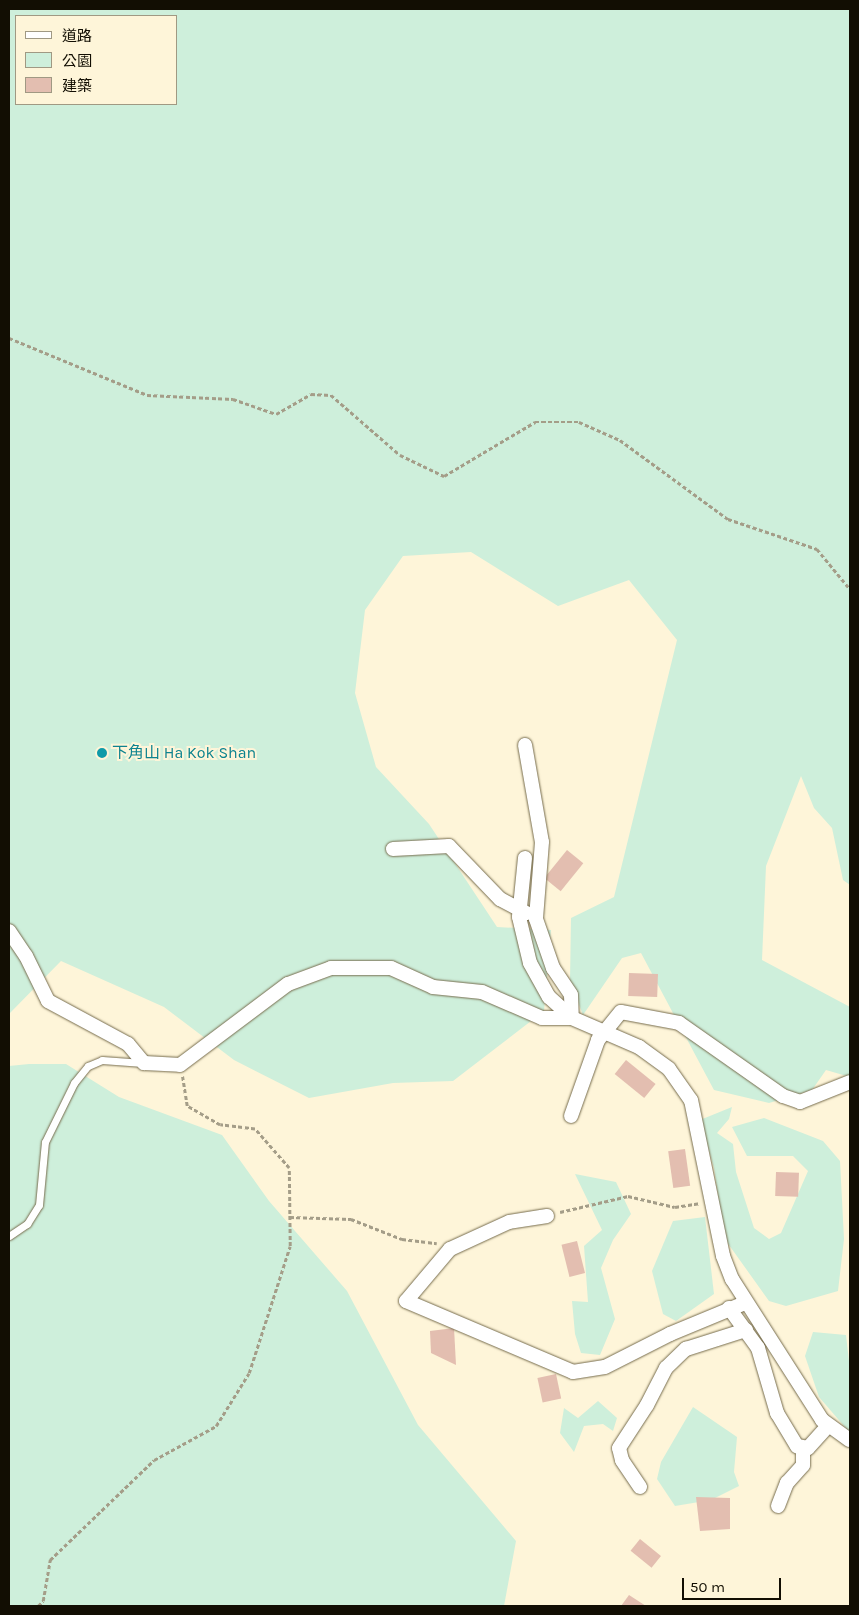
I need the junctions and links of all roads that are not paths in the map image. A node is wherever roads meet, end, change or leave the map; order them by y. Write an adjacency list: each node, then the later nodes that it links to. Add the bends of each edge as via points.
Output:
1 (525, 745): 5 (street, via 542,842)
2 (393, 849): 4 (street, via 449,846 500,899)
3 (526, 858): 4 (street)
4 (519, 909): 5 (street); 7 (street, via 530,963 549,997)
5 (536, 919): 7 (street, via 553,968 571,995)
6 (9, 931): 9 (street, via 26,956 48,1001 128,1044)
7 (572, 1018): 8 (street); 9 (street, via 542,1018 482,992 433,987 391,968 331,968 288,984 180,1065)
8 (606, 1030): 10 (street, via 621,1012 679,1023 783,1096 800,1102); 11 (street, via 598,1040); 14 (street, via 639,1047 669,1070 691,1100 723,1256)
9 (144, 1063): 13 (lane, via 102,1060 88,1066 74,1083 45,1142 38,1205 26,1224)
10 (850, 1082)
11 (571, 1116)
12 (546, 1216): 15 (street, via 509,1222 450,1249 406,1301 563,1370 589,1372)
13 (9, 1236)
14 (745, 1303): 15 (street); 17 (street)
15 (729, 1308): 16 (street)
16 (746, 1330): 19 (street, via 758,1348 777,1412 797,1446); 20 (street, via 686,1349 666,1368 619,1448 622,1460)
17 (828, 1426): 18 (street); 19 (street, via 811,1446)
18 (850, 1440)
19 (803, 1450): 21 (street, via 802,1465 787,1483)
20 (640, 1488)
21 (778, 1506)

